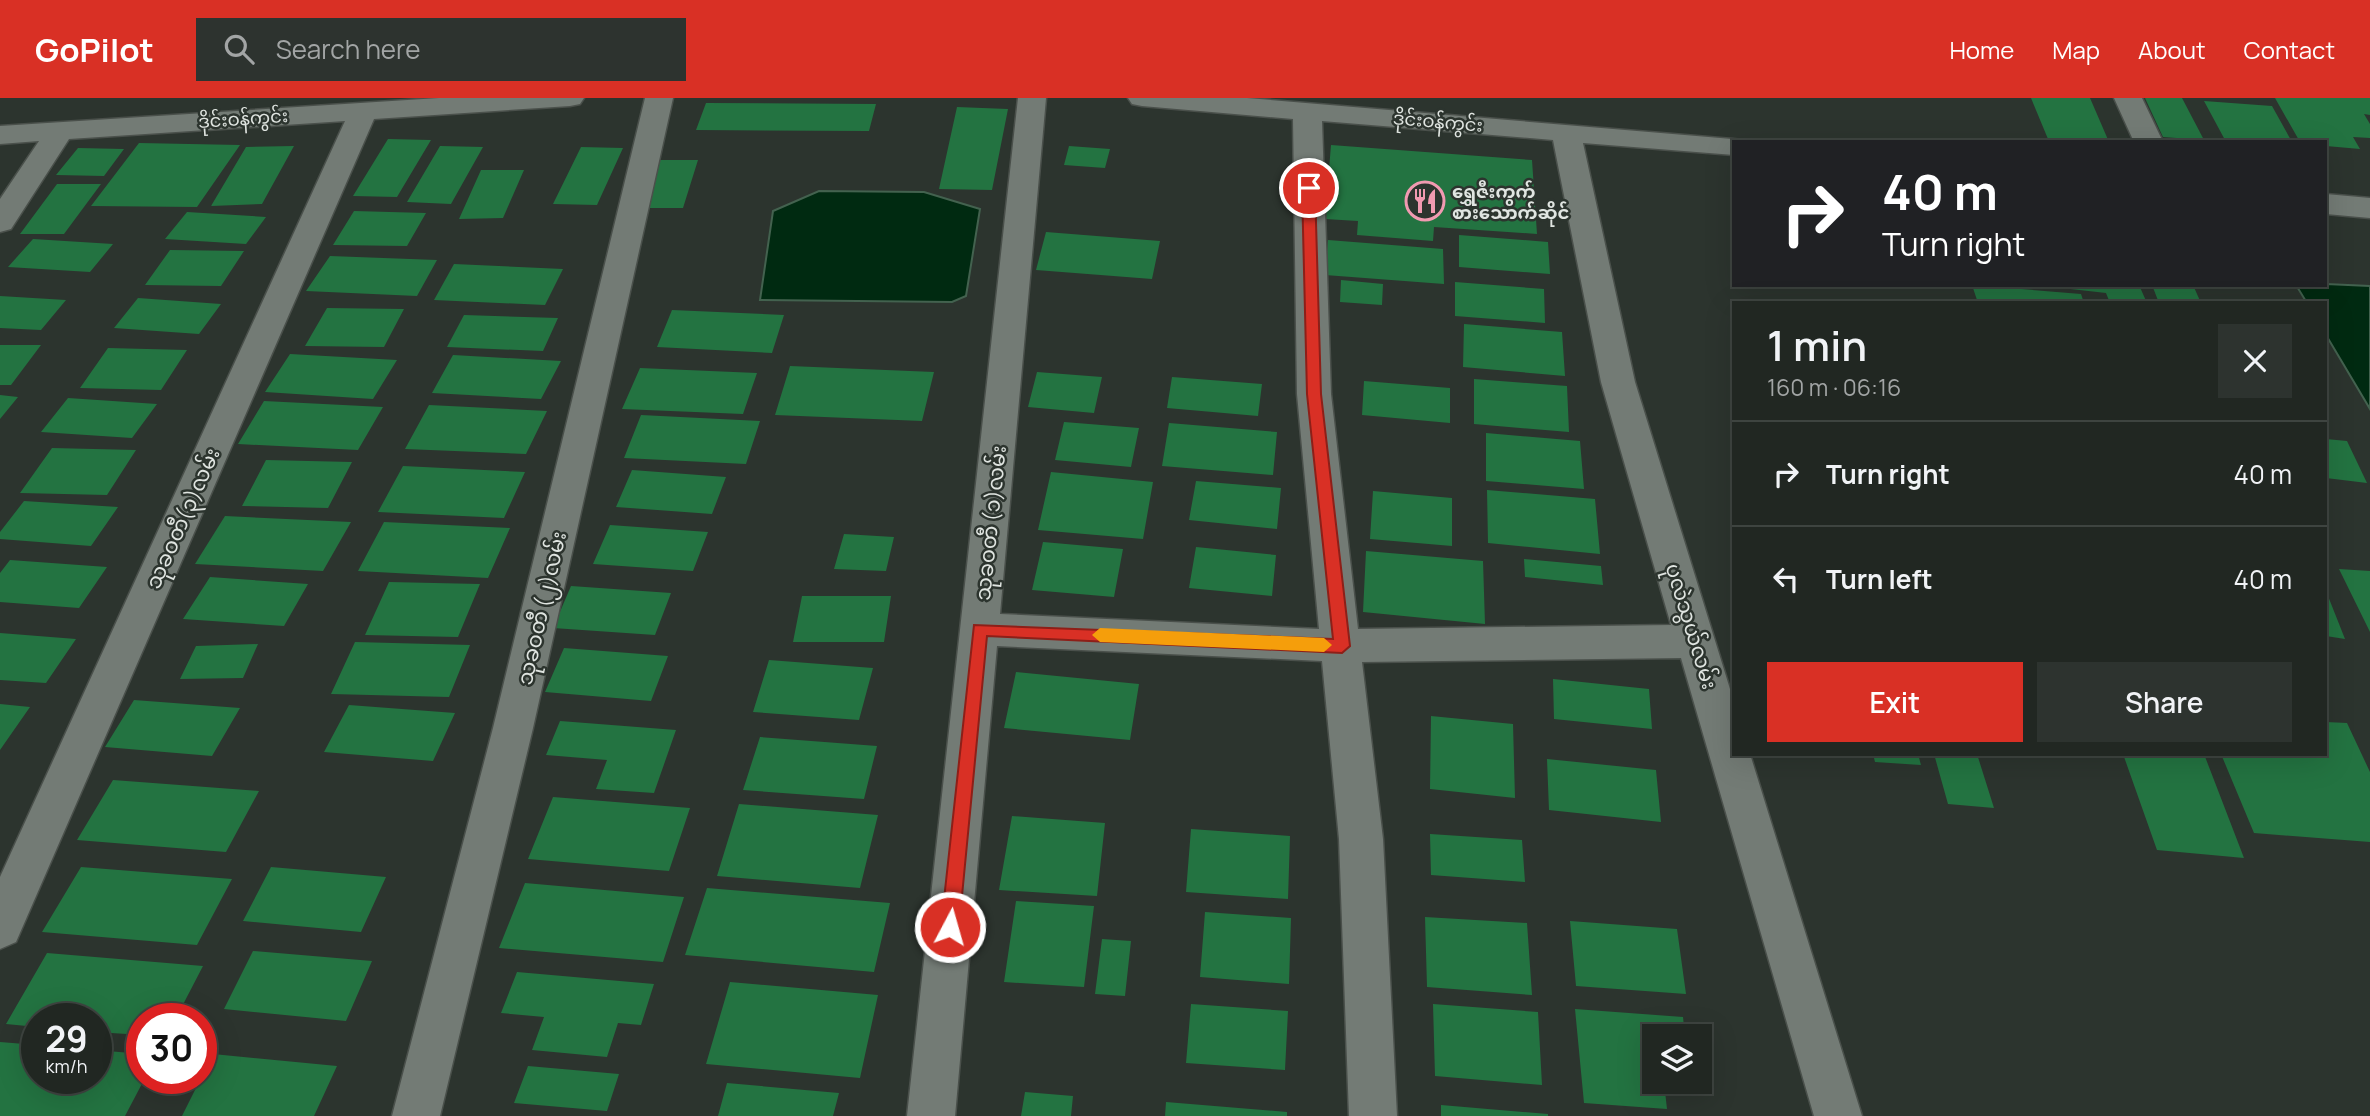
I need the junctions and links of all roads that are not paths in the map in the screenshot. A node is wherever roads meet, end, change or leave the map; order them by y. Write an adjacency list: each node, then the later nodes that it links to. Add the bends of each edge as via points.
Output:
1 (569, 98): 6 (street, ဒိုင်းဝန်ကွင်း)
2 (659, 98): 20 (street, သုခဝတီ (၂)လမ်း, via 513,728)
3 (1032, 98): 16 (street, သုခဝတီ (၁)လမ်း)
4 (1142, 98): 7 (street, ဒိုင်းဝန်ကွင်း)
5 (2128, 98): 11 (street)
6 (364, 110): 8 (street, ဒိုင်းဝန်ကွင်း); 19 (street, သုခဝတီ(၃)လမ်း)
7 (1307, 111): 9 (street, ဒိုင်းဝန်ကွင်း); 18 (street, via 1314,394)
8 (60, 131): 10 (street, ဒိုင်းဝန်ကွင်း); 15 (street)
9 (1566, 132): 12 (street, ဒိုင်းဝန်ကွင်း); 17 (street, ပုလဲသွယ်လမ်း, via 1618,382)
10 (0, 135)
11 (2147, 140)
12 (1732, 146)
13 (2327, 204): 14 (street)
14 (2370, 208)
15 (0, 222)
16 (980, 629): 18 (street); 21 (street, သုခဝတီ (၁)လမ်း)
17 (1697, 641): 18 (street); 23 (street, ပုလဲသွယ်လမ်း)
18 (1342, 646): 22 (street, via 1361,839)
19 (0, 927)
20 (416, 1116)
21 (931, 1116)
22 (1373, 1116)
23 (1838, 1116)

